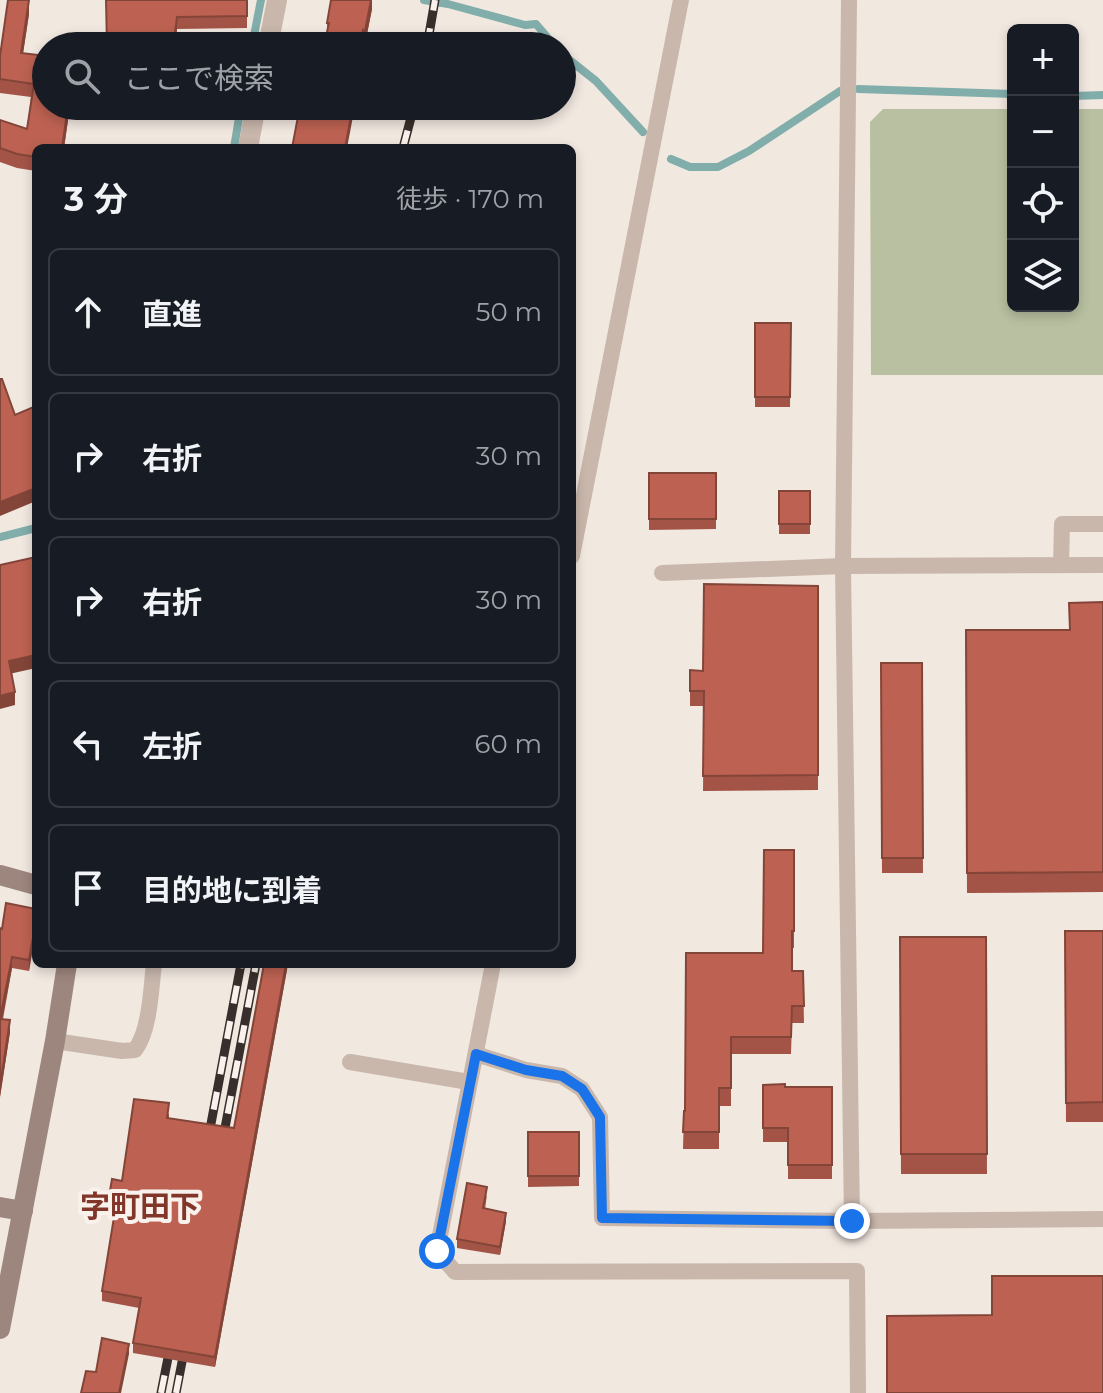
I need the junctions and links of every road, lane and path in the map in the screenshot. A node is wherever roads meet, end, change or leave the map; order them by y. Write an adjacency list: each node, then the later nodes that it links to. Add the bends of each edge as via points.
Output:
1 (277, 0): 4 (street)
2 (681, 0): 8 (lane)
3 (849, 0): 11 (lane)
4 (271, 32)
5 (253, 120): 6 (street)
6 (249, 144)
7 (1103, 524): 9 (lane, via 1062,524)
8 (576, 536)
9 (1061, 565): 10 (lane); 11 (lane)
10 (1103, 565)
11 (843, 566): 12 (lane); 25 (lane)
12 (662, 573)
13 (0, 875): 14 (street)
14 (32, 884)
15 (66, 968): 18 (street)
16 (153, 968): 18 (lane, via 146,1021 135,1050)
17 (492, 968): 19 (lane)
18 (55, 1041): 23 (street)
19 (476, 1054): 21 (lane); 25 (lane, via 562,1076 582,1089 600,1117 602,1218)
20 (350, 1062): 21 (lane)
21 (469, 1082): 27 (lane, via 437,1251 455,1272 857,1271)
22 (0, 1207): 23 (street)
23 (23, 1211): 26 (street)
24 (1103, 1219): 25 (lane)
25 (852, 1221)
26 (0, 1329)
27 (858, 1393)

